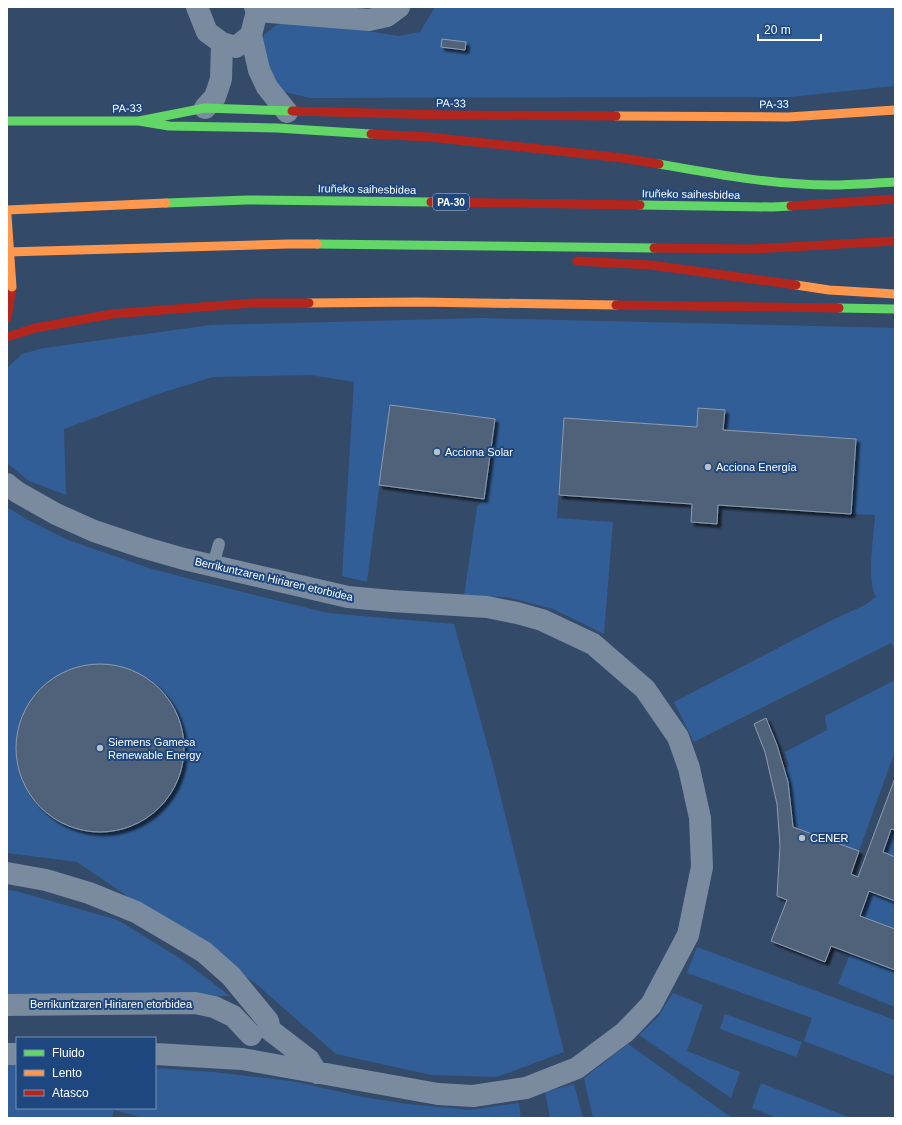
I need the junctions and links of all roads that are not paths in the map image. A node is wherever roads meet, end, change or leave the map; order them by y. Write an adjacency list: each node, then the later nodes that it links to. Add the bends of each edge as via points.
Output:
1 (196, 7): 5 (street, via 207,32)
2 (399, 7): 3 (street, via 387,16 368,20)
3 (256, 9): 4 (street)
4 (251, 35): 5 (street, via 236,47); 8 (street, via 259,70 267,87)
5 (222, 43): 6 (street, via 221,79 215,97)
6 (205, 108): 8 (main road, PA-33); 9 (main road, PA-33)
7 (895, 110): 8 (main road, PA-33, via 788,117)
8 (287, 112)
9 (139, 121): 10 (main road, PA-33); 11 (main road, via 180,126 290,128 429,137 615,157 729,176 790,183 831,186)
10 (7, 122)
11 (895, 182)
12 (895, 199): 13 (main road, Iruñeko saihesbidea / PA-30, via 772,207 247,200)
13 (7, 210)
14 (7, 215): 22 (main road, bridge, via 12,287)
15 (895, 241): 16 (main road, via 751,249)
16 (288, 244): 17 (main road); 18 (main road)
17 (7, 252)
18 (485, 255)
19 (564, 260): 20 (main road, via 651,265 829,290)
20 (895, 294)
21 (895, 309): 23 (main road, via 418,302 253,303 112,314 35,328)
22 (7, 318)
23 (7, 337)
24 (7, 484): 26 (street, Berrikuntzaren Hiriaren etorbidea, via 56,514 94,531 184,559)
25 (219, 544): 26 (lane)
26 (213, 565): 32 (street, Berrikuntzaren Hiriaren etorbidea, via 348,597 487,607 517,613 542,620 593,644 645,689 678,737 689,768 700,818 702,867 688,935 651,1005 625,1032 577,1068 526,1088 473,1096 438,1094)
27 (7, 873): 29 (street, Berrikuntzaren Hiriaren etorbidea, via 46,880 89,893 136,912 204,952 231,976 268,1021)
28 (7, 1004): 29 (street, Berrikuntzaren Hiriaren etorbidea, via 194,1003 214,1006)
29 (260, 1033): 31 (street, via 246,1045); 32 (street, Berrikuntzaren Hiriaren etorbidea, via 309,1060)
30 (156, 1054): 31 (street, Berrikuntzaren Hiriaren etorbidea)
31 (242, 1059): 32 (street, Berrikuntzaren Hiriaren etorbidea)
32 (317, 1073)

